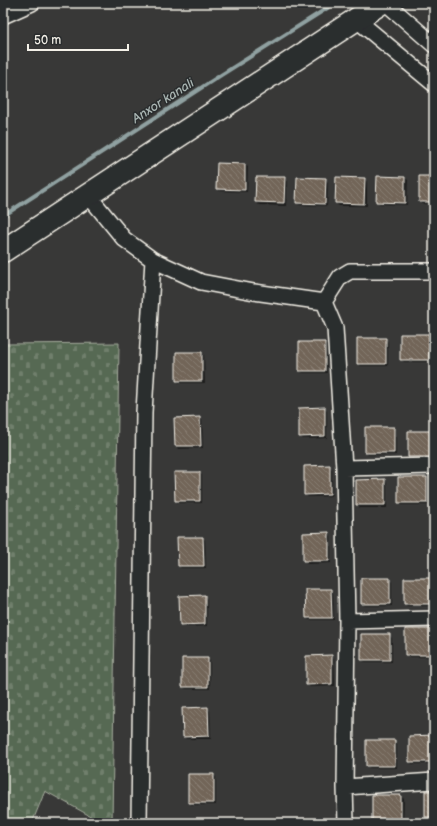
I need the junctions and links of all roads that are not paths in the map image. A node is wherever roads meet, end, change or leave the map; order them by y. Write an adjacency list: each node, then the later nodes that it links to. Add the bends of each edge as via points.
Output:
1 (32, 3): 4 (street)
2 (381, 3): 5 (street)
3 (386, 3): 6 (street)
4 (3, 14)
5 (357, 20): 7 (street); 8 (street)
6 (434, 45)
7 (434, 84)
8 (88, 195): 9 (street); 10 (street, via 124,239)
9 (3, 251)
10 (153, 260): 12 (street, via 201,282); 19 (street, via 144,412)
11 (434, 272): 12 (street, via 350,271 340,277)
12 (324, 302): 14 (street, via 335,328)
13 (434, 466): 14 (street)
14 (344, 468): 16 (street)
15 (434, 619): 16 (street)
16 (347, 621): 18 (street)
17 (434, 781): 18 (street)
18 (345, 787): 20 (street)
19 (139, 823)
20 (346, 823)

